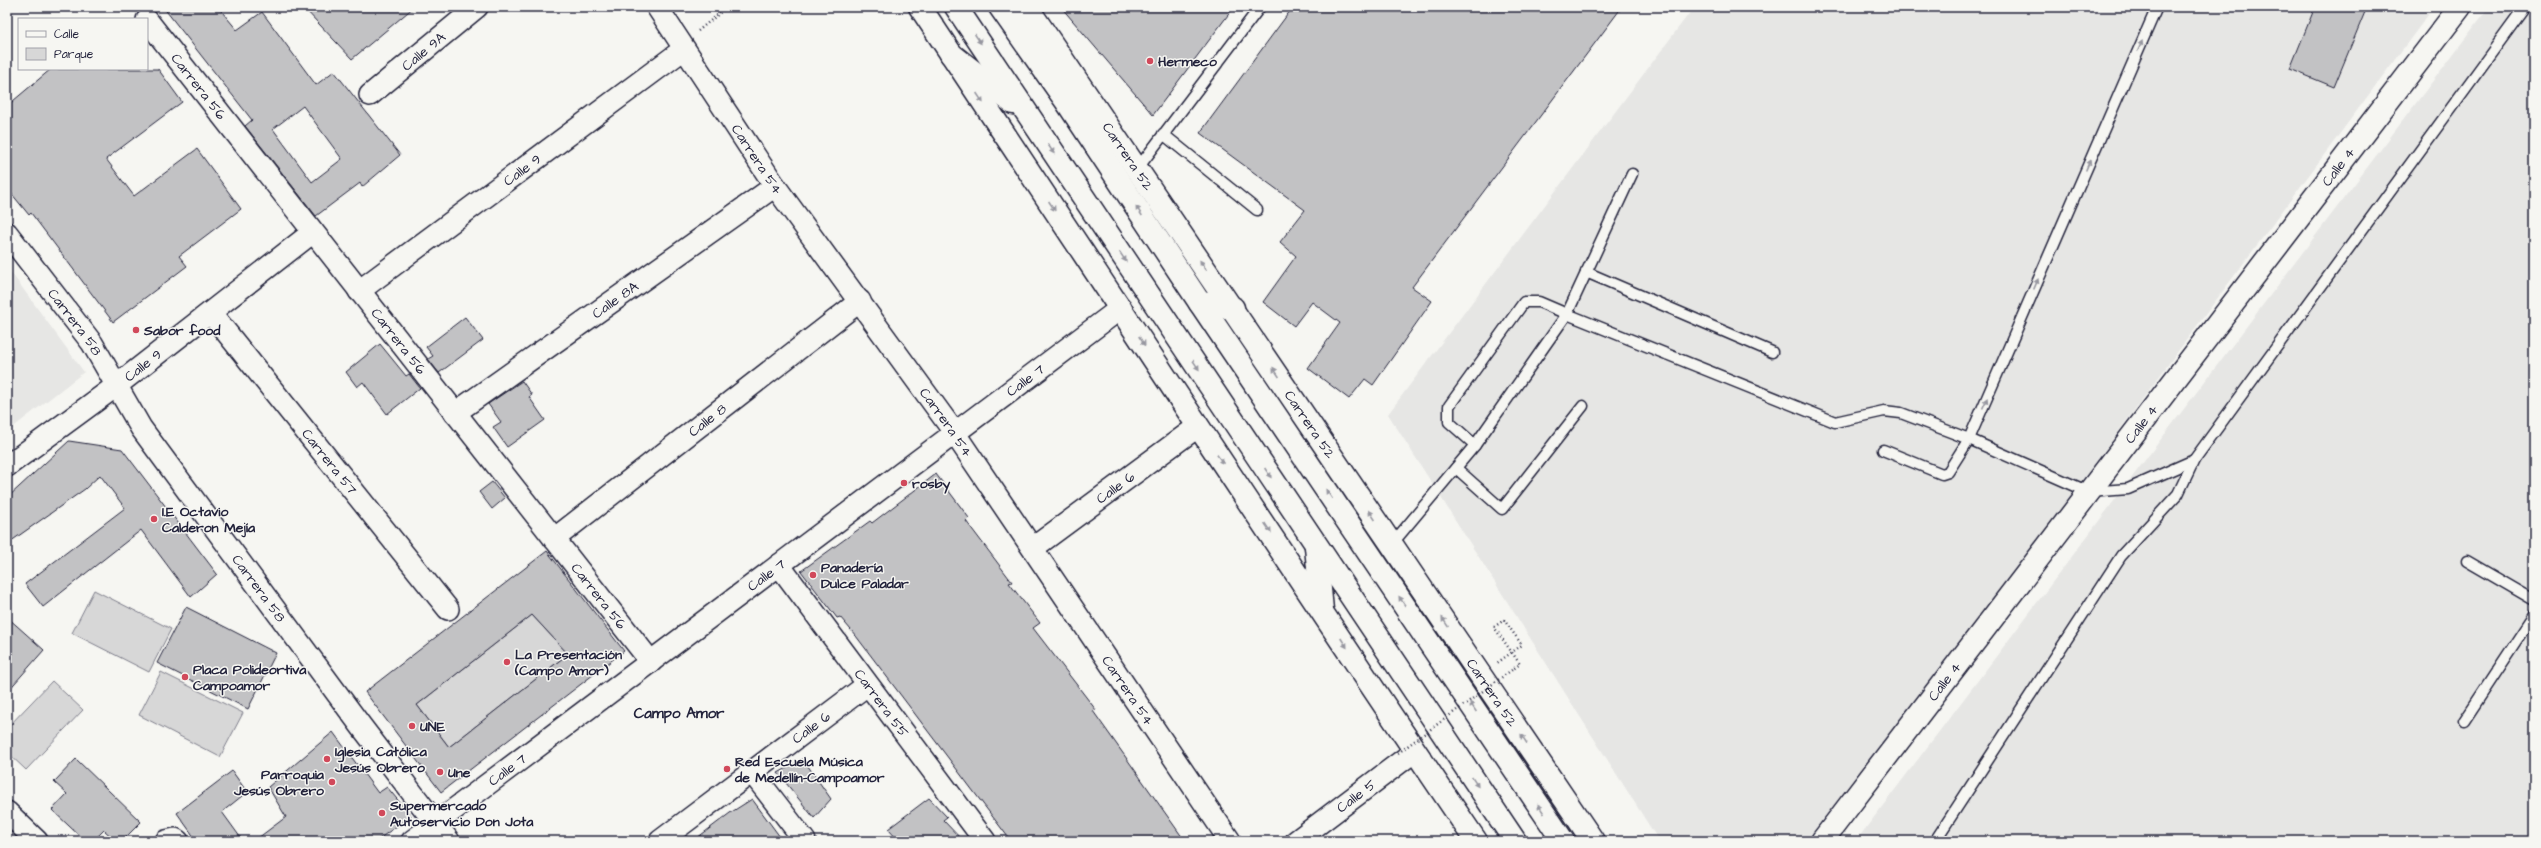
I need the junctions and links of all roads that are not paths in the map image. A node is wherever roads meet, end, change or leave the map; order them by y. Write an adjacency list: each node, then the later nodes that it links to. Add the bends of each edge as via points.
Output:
1 (137, 7): 13 (street, Carrera 56)
2 (477, 7): 17 (street, Calle 9A)
3 (657, 7): 15 (street, Carrera 54)
4 (920, 7): 16 (street)
5 (956, 7): 19 (street, one-way to 19)
6 (1000, 7): 18 (street, Carrera 52)
7 (1021, 7): 18 (street)
8 (1027, 7): 21 (street, Carrera 52)
9 (1260, 7): 20 (lane)
10 (2157, 7): 41 (lane, one-way to 10)
11 (2460, 7): 47 (street, Calle 4)
12 (2525, 7): 44 (lane)
13 (145, 18)
14 (148, 23): 25 (street, Carrera 56)
15 (683, 47): 23 (street, Carrera 54); 28 (street, Calle 9)
16 (951, 54): 19 (street); 31 (street, one-way to 31)
17 (370, 95)
18 (1066, 101): 30 (street, Carrera 52, one-way to 18)
19 (1029, 116): 49 (street, one-way to 49)
20 (1163, 134): 21 (lane); 24 (lane)
21 (1138, 168): 32 (street, Carrera 52, one-way to 21)
22 (1632, 174): 27 (lane)
23 (775, 186): 29 (street, Carrera 54); 38 (street, Calle 8A)
24 (1257, 210)
25 (313, 232): 28 (street, Carrera 56); 33 (street, Calle 9)
26 (7, 233): 36 (street, Carrera 58, via 92,343)
27 (1586, 272): 34 (lane); 35 (lane)
28 (359, 291): 38 (street, Carrera 56)
29 (860, 301): 40 (street, Carrera 54); 48 (street, Calle 8)
30 (1200, 303): 32 (street); 75 (street, Carrera 52, one-way to 30)
31 (1121, 308): 39 (street, one-way to 39); 40 (street, Calle 7)
32 (1233, 308): 50 (street, Carrera 52, one-way to 32)
33 (211, 313): 36 (street, Calle 9); 55 (street, Carrera 57)
34 (1567, 314): 41 (lane, via 1835,422 1884,411 1901,413); 42 (lane); 42 (lane, via 1539,302 1524,302 1449,406 1449,422)
35 (1772, 352)
36 (116, 386): 45 (street, Calle 9); 64 (street, Carrera 58, via 141,428 361,726)
37 (1584, 406): 46 (lane, via 1502,508)
38 (455, 413): 48 (street, Carrera 56)
39 (1197, 427): 51 (street, Calle 6); 56 (street, one-way to 56, via 1246,495)
40 (954, 434): 51 (street, Carrera 54); 53 (street, Calle 7)
41 (1969, 439): 43 (lane, via 1948,472 1942,474); 47 (lane)
42 (1475, 445): 46 (lane)
43 (1883, 450)
44 (2194, 460): 47 (lane, via 2128,489); 78 (lane, via 2178,494 2121,556)
45 (7, 466)
46 (1456, 468): 50 (lane)
47 (2089, 492): 77 (street, Calle 4)
48 (554, 539): 58 (street, Carrera 56)
49 (1315, 544): 56 (street); 74 (street, one-way to 74)
50 (1392, 544): 76 (street, Carrera 52, one-way to 50)
51 (1032, 548): 71 (street, Carrera 54)
52 (2467, 561): 54 (lane)
53 (779, 565): 58 (street, Calle 7); 59 (street, Carrera 55)
54 (2534, 600)
55 (448, 609)
56 (1322, 610): 61 (street, one-way to 61)
57 (2534, 615): 60 (lane)
58 (651, 662): 64 (street, Calle 7)
59 (867, 685): 62 (street, Calle 6); 70 (street, Carrera 55)
60 (2464, 721)
61 (1407, 752): 72 (street, Calle 5); 73 (street)
62 (751, 771): 68 (street, Calle 6); 69 (street)
63 (7, 812): 65 (street)
64 (436, 823): 66 (street, Calle 7); 67 (street, Carrera 58)
65 (37, 841)
66 (412, 841)
67 (449, 841)
68 (660, 841)
69 (805, 841)
70 (985, 841)
71 (1230, 841)
72 (1296, 841)
73 (1476, 841)
74 (1515, 841)
75 (1563, 841)
76 (1593, 841)
77 (1822, 841)
78 (1935, 841)

